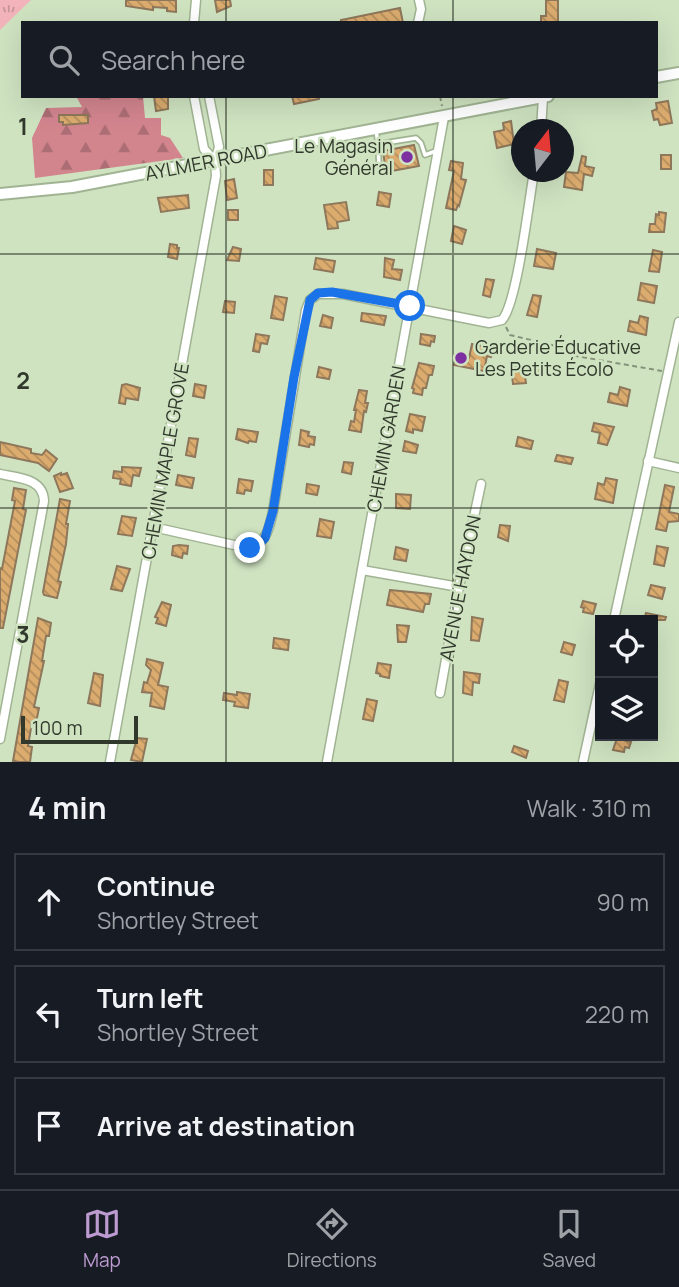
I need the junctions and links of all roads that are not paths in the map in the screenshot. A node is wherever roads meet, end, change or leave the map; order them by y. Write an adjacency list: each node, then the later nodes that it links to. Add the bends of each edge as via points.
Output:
1 (196, 0): 3 (street)
2 (419, 0): 4 (street)
3 (195, 20)
4 (418, 21)
5 (679, 73): 6 (main road)
6 (658, 77)
7 (194, 98): 16 (street, via 204,149)
8 (209, 98): 16 (street, CHEMIN MAPLE GROVE, via 219,146)
9 (541, 98): 11 (main road, AYLMER ROAD)
10 (546, 98): 12 (street)
11 (444, 117): 13 (main road, AYLMER ROAD); 15 (street, CHEMIN GARDEN)
12 (543, 119)
13 (376, 130): 14 (lane); 16 (main road, AYLMER ROAD)
14 (378, 144): 15 (lane, via 416,138 425,155); 17 (lane)
15 (438, 151): 20 (street, CHEMIN GARDEN)
16 (215, 161): 19 (main road, AYLMER ROAD, via 72,187); 26 (street, CHEMIN MAPLE GROVE)
17 (379, 166)
18 (532, 182): 20 (street, via 515,281 502,320 489,323)
19 (0, 192)
20 (410, 306): 26 (street, via 332,292 318,293 310,300 273,511 261,542 250,548); 27 (street, CHEMIN GARDEN)
21 (679, 322): 22 (street)
22 (648, 461): 23 (street); 29 (street)
23 (679, 468)
24 (0, 474): 32 (street, via 34,482 44,501)
25 (481, 484): 28 (street, AVENUE HAYDON)
26 (153, 527): 33 (street, CHEMIN MAPLE GROVE)
27 (362, 569): 28 (street); 34 (street, CHEMIN GARDEN)
28 (458, 587): 30 (street, AVENUE HAYDON)
29 (615, 615)
30 (440, 693)
31 (595, 707): 35 (street)
32 (0, 739)
33 (110, 762)
34 (327, 762)
35 (583, 762)

